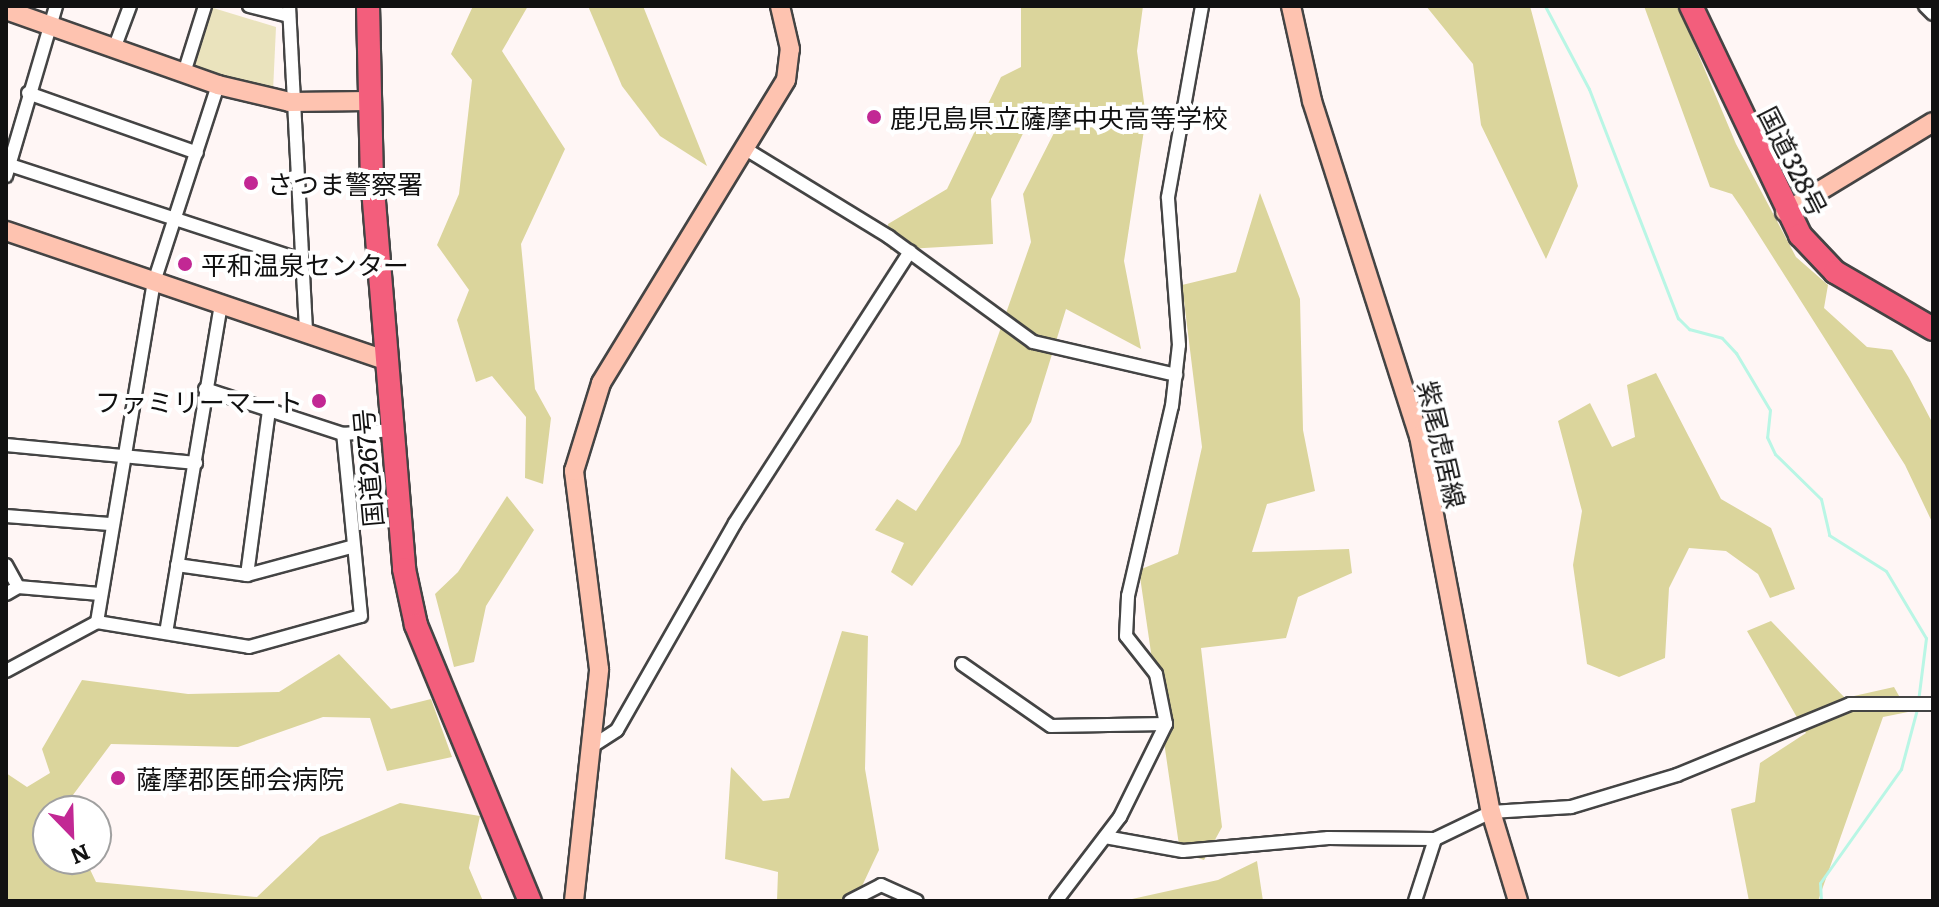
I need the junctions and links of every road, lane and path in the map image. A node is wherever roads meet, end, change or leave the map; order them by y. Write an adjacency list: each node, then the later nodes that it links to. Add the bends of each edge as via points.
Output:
1 (56, 6): 14 (street)
2 (130, 6): 15 (street)
3 (205, 6): 16 (street)
4 (249, 6): 12 (street)
5 (368, 6): 19 (highway, 国道267号)
6 (780, 6): 22 (street, via 790,49 786,80)
7 (1202, 6): 35 (street, via 1168,197)
8 (1291, 6): 59 (street, 紫尾虎居線, via 1312,101 1419,436)
9 (1691, 6): 25 (highway, 国道328号)
10 (1925, 6): 13 (street)
11 (6, 10): 14 (street)
12 (289, 11): 20 (street)
13 (1933, 14)
14 (49, 25): 15 (street); 18 (street)
15 (114, 49): 16 (street)
16 (184, 73): 17 (street)
17 (218, 85): 20 (street); 23 (street)
18 (28, 93): 23 (street); 24 (street)
19 (368, 101): 20 (street); 34 (highway, 国道267号)
20 (290, 102): 29 (street)
21 (1933, 122): 25 (street)
22 (744, 148): 28 (street); 58 (street, via 601,383 574,471 599,639)
23 (197, 153): 26 (street)
24 (8, 170): 26 (street)
25 (1785, 212): 32 (highway, 国道328号, via 1835,272)
26 (174, 218): 29 (street); 30 (street)
27 (6, 231): 30 (street)
28 (910, 251): 35 (street, via 1033,342); 58 (street, via 735,523 617,730)
29 (301, 260): 33 (street)
30 (154, 282): 31 (street); 41 (street)
31 (221, 305): 33 (street); 36 (street)
32 (1933, 329)
33 (306, 335): 34 (street)
34 (387, 361): 38 (highway, 国道267号)
35 (1176, 375): 57 (street, via 1126,636 1156,674)
36 (205, 389): 37 (street); 42 (street)
37 (269, 410): 39 (street); 48 (street)
38 (392, 430): 39 (street); 62 (highway, 国道267号, via 416,625)
39 (343, 434): 45 (street)
40 (6, 445): 41 (street)
41 (125, 457): 42 (street); 44 (street)
42 (196, 463): 47 (street)
43 (6, 516): 44 (street)
44 (110, 524): 51 (street)
45 (351, 547): 48 (street); 53 (street, via 361,616 249,647)
46 (6, 565): 49 (street)
47 (177, 565): 48 (street); 53 (street)
48 (247, 575)
49 (18, 587): 50 (street); 51 (street)
50 (6, 594)
51 (100, 594): 52 (street)
52 (97, 622): 53 (street); 55 (street)
53 (166, 633)
54 (962, 664): 57 (street, via 1051,726)
55 (6, 671)
56 (1933, 704): 59 (street, via 1850,704 1677,775 1571,807)
57 (1166, 724): 60 (street)
58 (591, 747): 63 (street)
59 (1491, 812): 61 (street); 68 (street, 紫尾虎居線)
60 (1105, 837): 61 (street, via 1183,851 1328,838); 66 (street)
61 (1435, 839): 67 (street)
62 (530, 901)
63 (574, 901)
64 (850, 901): 65 (street, via 881,885)
65 (917, 901)
66 (1056, 901)
67 (1415, 901)
68 (1518, 901)

